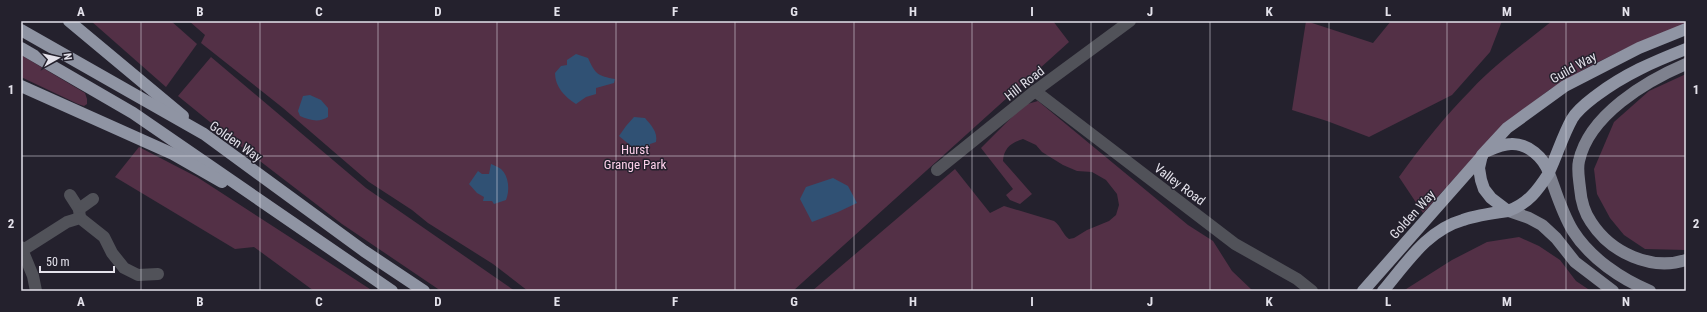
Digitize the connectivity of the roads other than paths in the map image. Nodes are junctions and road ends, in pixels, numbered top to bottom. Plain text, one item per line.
1 (69, 21) edge
2 (1130, 21) edge
3 (1686, 29) edge
4 (21, 30) edge
5 (21, 48) edge
6 (1686, 48) edge
7 (1686, 64) edge
8 (21, 86) edge
9 (1036, 91) junction
10 (204, 134) junction
11 (1484, 153) junction
12 (937, 170) dead end
13 (1549, 173) junction
14 (70, 195) dead end
15 (93, 199) dead end
16 (1509, 211) junction
17 (80, 213) junction
18 (295, 223) junction
19 (22, 248) edge
20 (1686, 260) edge
21 (158, 274) dead end
22 (36, 291) edge
23 (392, 291) edge
24 (424, 291) edge
25 (1312, 291) edge
26 (1363, 291) edge
27 (1383, 291) edge
28 (1613, 291) edge
29 (1650, 291) edge

1 - 10 highway
2 - 9 street, Hill Road
3 - 11 highway, Guild Way
4 - 10 highway, Golden Way
5 - 18 highway
6 - 13 highway
7 - 20 main road
8 - 18 highway
9 - 12 street, Hill Road
9 - 25 street, Valley Road
10 - 24 highway, Golden Way
11 - 13 highway
11 - 16 highway
11 - 26 highway, Golden Way
13 - 16 highway
13 - 29 main road
14 - 17 street
15 - 17 street
16 - 27 highway
16 - 28 main road
17 - 19 street
17 - 21 street
18 - 23 highway
19 - 22 street

